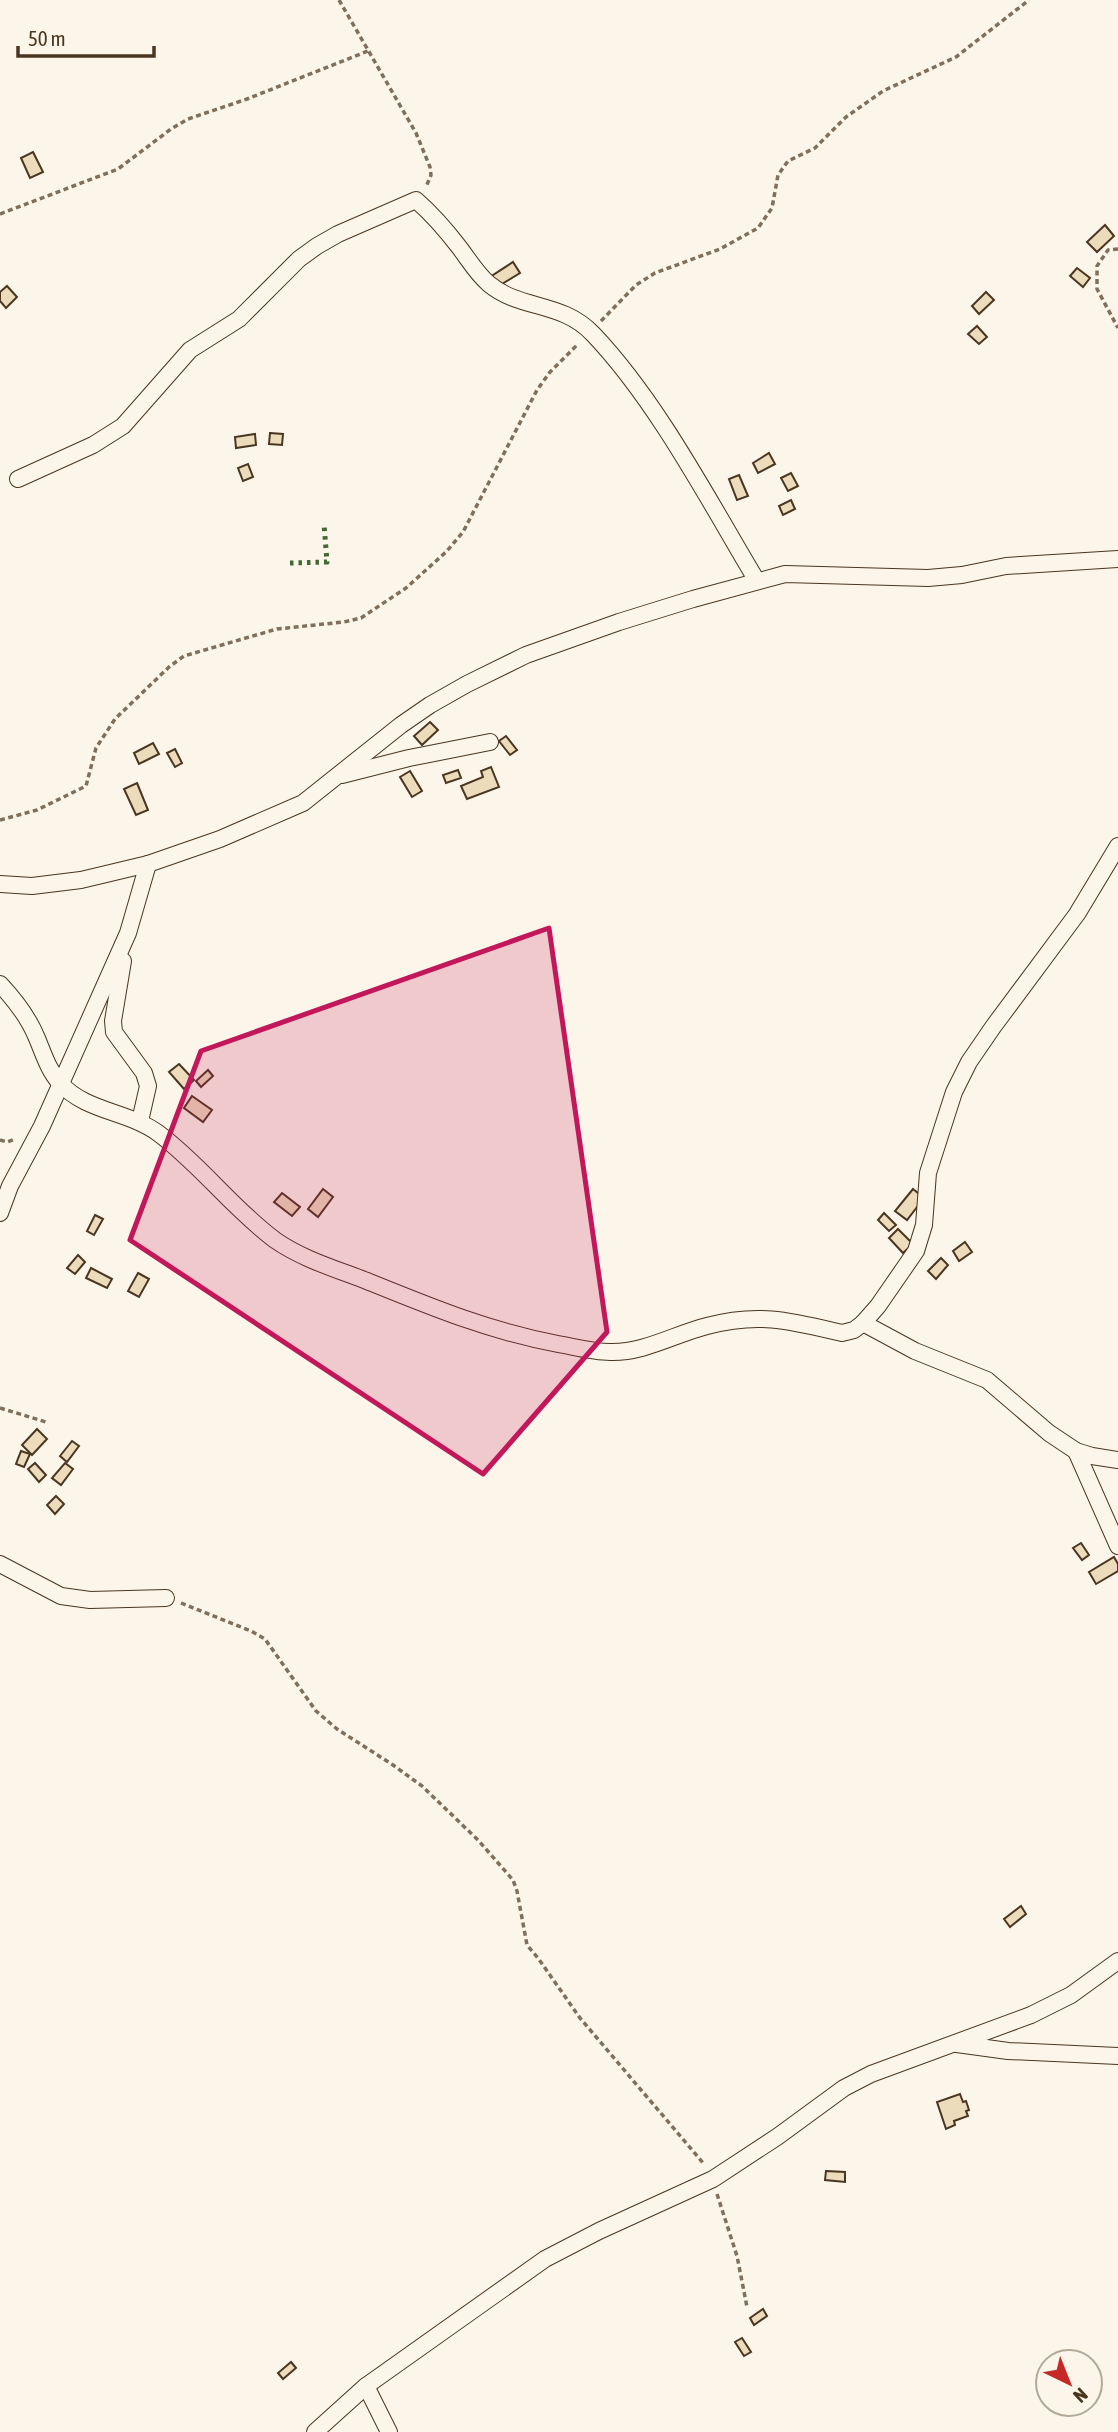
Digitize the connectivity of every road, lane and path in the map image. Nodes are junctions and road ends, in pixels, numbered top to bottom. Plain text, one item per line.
1 (339, 0) edge
2 (1029, 0) edge
3 (368, 51) junction
4 (416, 200) junction
5 (0, 214) edge
6 (1118, 249) edge
7 (1118, 328) edge
8 (591, 331) junction
9 (18, 479) dead end
10 (1118, 559) edge
11 (757, 582) junction
12 (490, 742) dead end
13 (336, 777) junction
14 (0, 820) edge
15 (1118, 846) edge
16 (148, 864) junction
17 (0, 884) edge
18 (128, 933) junction
19 (0, 984) edge
20 (61, 1084) junction
21 (139, 1121) junction
22 (0, 1213) edge
23 (863, 1323) junction
24 (0, 1408) edge
25 (46, 1422) dead end
26 (1076, 1451) junction
27 (1118, 1460) edge
28 (1118, 1546) edge
29 (0, 1564) edge
30 (166, 1598) joint
31 (1118, 1961) edge
32 (953, 2044) junction
33 (1118, 2056) edge
34 (713, 2179) junction
35 (747, 2307) dead end
36 (366, 2386) junction
37 (315, 2432) edge
38 (388, 2432) edge

1 - 3 path
2 - 8 path
3 - 4 path
3 - 5 path
4 - 8 street
4 - 9 street
6 - 7 path
8 - 11 street
8 - 14 path
10 - 11 street
11 - 13 street
12 - 13 street
13 - 16 street
15 - 23 street
16 - 17 street
16 - 18 street
18 - 20 street
18 - 21 street
19 - 20 street
20 - 21 street
20 - 22 street
21 - 23 street
23 - 26 street
24 - 25 path
26 - 27 street
26 - 28 street
29 - 30 street
30 - 34 path
31 - 32 street
32 - 33 street
32 - 34 street
34 - 35 path
34 - 36 street
36 - 37 street
36 - 38 street

